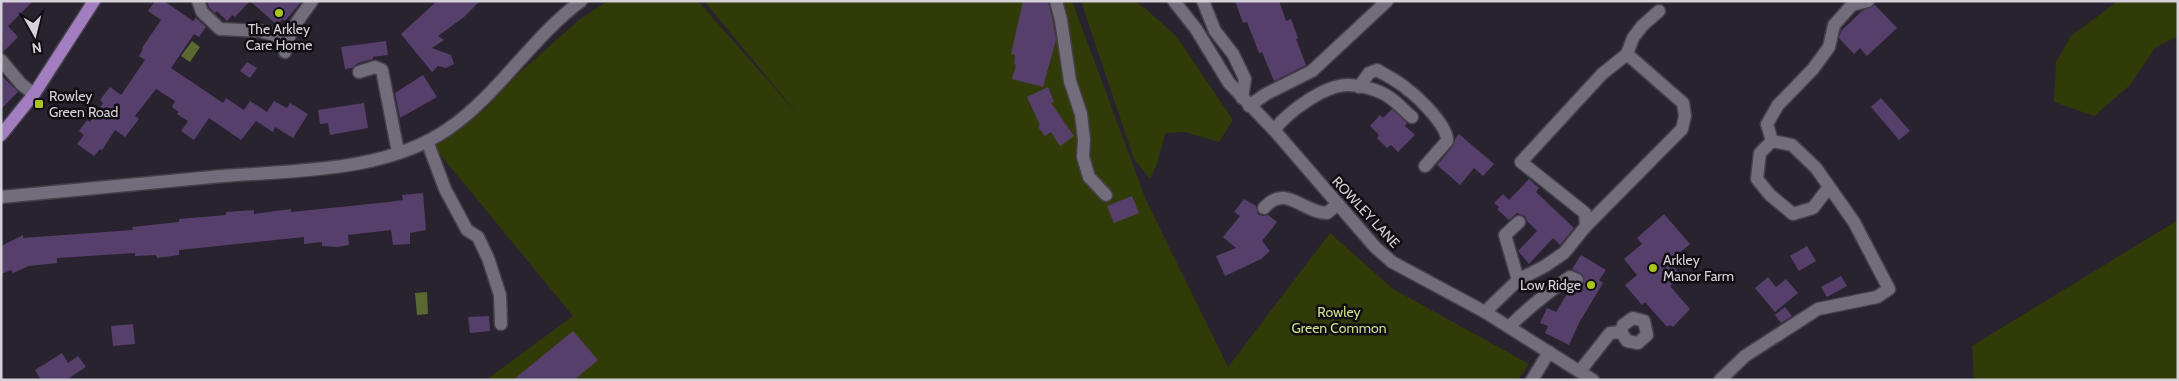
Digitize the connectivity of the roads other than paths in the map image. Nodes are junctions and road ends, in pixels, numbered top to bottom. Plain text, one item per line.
1 (94, 1) edge
2 (198, 1) edge
3 (312, 1) edge
4 (581, 1) edge
5 (1056, 1) edge
6 (1174, 1) edge
7 (1203, 1) edge
8 (1387, 1) edge
9 (1868, 1) edge
10 (1658, 11) dead end
11 (287, 38) junction
12 (285, 52) dead end
13 (1627, 54) junction
14 (1, 60) edge
15 (360, 72) dead end
16 (1359, 87) junction
17 (34, 94) junction
18 (1245, 102) junction
19 (1412, 117) dead end
20 (1274, 130) junction
21 (1, 135) edge
22 (427, 141) junction
23 (1772, 141) junction
24 (398, 152) junction
25 (1426, 166) dead end
26 (1829, 187) junction
27 (1106, 195) dead end
28 (1, 197) edge
29 (1338, 204) junction
30 (1264, 208) dead end
31 (1520, 222) dead end
32 (1586, 226) junction
33 (1518, 280) junction
34 (1577, 280) dead end
35 (1485, 312) junction
36 (501, 324) dead end
37 (1509, 327) junction
38 (1621, 332) dead end
39 (1549, 352) junction
40 (1580, 371) junction
41 (1532, 380) edge
42 (1593, 380) edge
43 (1720, 380) edge

1 - 17 main road
2 - 11 street
3 - 11 street
4 - 22 street
5 - 27 street
6 - 18 street, ROWLEY LANE
7 - 18 street
8 - 18 street
9 - 23 street
10 - 13 street
11 - 12 street
13 - 32 street
13 - 32 street
14 - 17 street
15 - 24 street
16 - 19 street
16 - 20 street
16 - 25 street
17 - 21 main road
18 - 20 street, ROWLEY LANE
20 - 29 street, ROWLEY LANE
22 - 24 street
22 - 36 street
23 - 26 street
23 - 26 street
24 - 28 street
26 - 43 street
29 - 30 street
29 - 35 street, ROWLEY LANE
31 - 33 street
32 - 33 street
33 - 35 street
34 - 37 street
35 - 37 street, ROWLEY LANE
37 - 39 street, ROWLEY LANE
38 - 40 street
39 - 40 street, ROWLEY LANE
39 - 41 street
40 - 42 street, ROWLEY LANE

